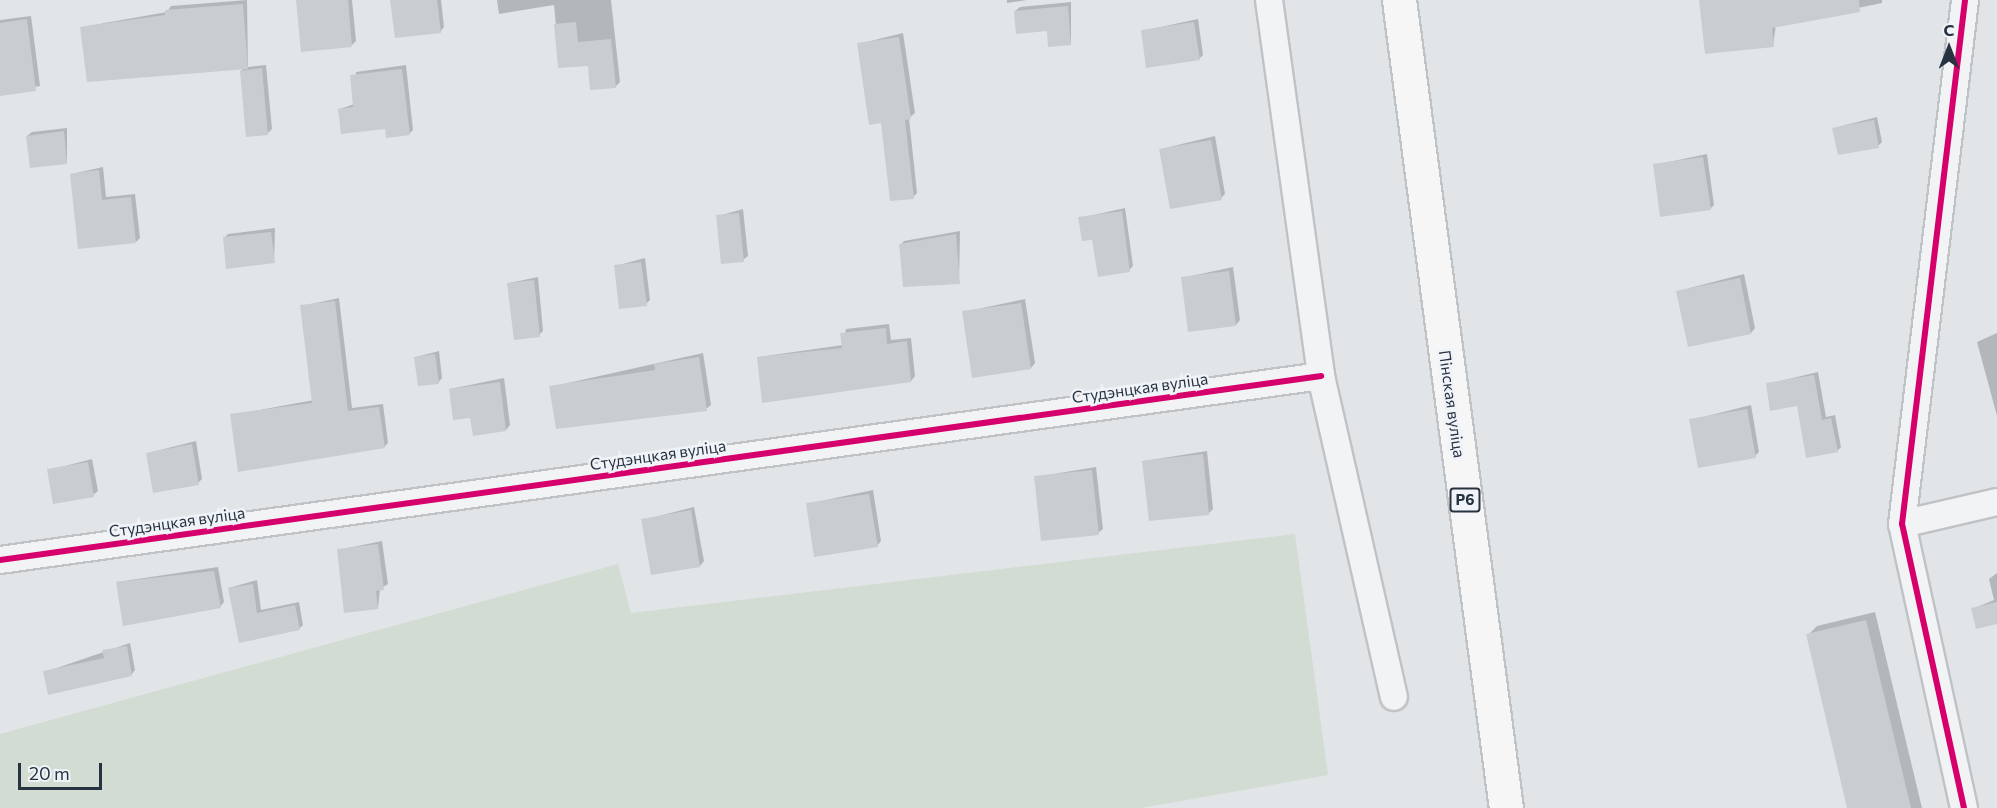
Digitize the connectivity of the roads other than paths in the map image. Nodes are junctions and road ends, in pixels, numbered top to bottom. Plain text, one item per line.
1 (1269, 0) edge
2 (1399, 0) edge
3 (1965, 0) edge
4 (1320, 376) junction
5 (1997, 502) edge
6 (1902, 524) junction
7 (0, 560) edge
8 (1394, 697) dead end
9 (1506, 808) edge
10 (1964, 808) edge

1 - 4 street
2 - 9 main road, Пінская вуліца / Р6
3 - 6 street
4 - 7 street, Студэнцкая вуліца
4 - 8 street
5 - 6 street
6 - 10 street

